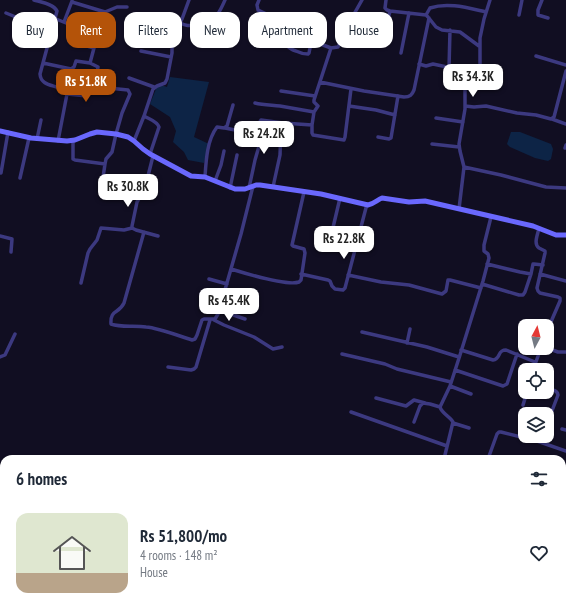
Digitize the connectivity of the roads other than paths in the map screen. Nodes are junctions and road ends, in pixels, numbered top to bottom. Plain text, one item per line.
1 (34, 0) edge
2 (189, 0) edge
3 (225, 0) edge
4 (259, 0) edge
5 (362, 0) edge
6 (386, 0) edge
7 (490, 0) edge
8 (522, 0) edge
9 (542, 0) edge
10 (72, 1) edge
11 (127, 7) dead end
12 (6, 12) dead end
13 (57, 12) edge
14 (390, 12) edge
15 (393, 12) edge
16 (486, 12) junction
17 (409, 13) junction
18 (12, 15) edge
19 (519, 15) dead end
20 (428, 17) junction
21 (182, 18) edge
22 (548, 18) dead end
23 (58, 20) edge
24 (64, 22) junction
25 (182, 24) edge
26 (450, 30) junction
27 (480, 46) junction
28 (48, 48) edge
29 (172, 48) edge
30 (331, 48) junction
31 (141, 51) dead end
32 (401, 52) dead end
33 (536, 56) dead end
34 (171, 57) junction
35 (44, 63) junction
36 (90, 63) junction
37 (419, 64) junction
38 (566, 65) edge
39 (449, 68) junction
40 (566, 71) edge
41 (469, 75) junction
42 (129, 78) dead end
43 (320, 82) junction
44 (97, 86) junction
45 (154, 87) junction
46 (351, 89) junction
47 (281, 91) dead end
48 (67, 94) junction
49 (315, 96) junction
50 (398, 96) junction
51 (255, 103) dead end
52 (233, 105) dead end
53 (349, 106) junction
54 (467, 106) junction
55 (314, 112) junction
56 (395, 115) junction
57 (144, 116) junction
58 (436, 118) dead end
59 (552, 119) junction
60 (41, 120) dead end
61 (463, 122) junction
62 (282, 123) junction
63 (566, 124) edge
64 (312, 125) junction
65 (224, 128) junction
66 (258, 129) junction
67 (0, 131) edge
68 (8, 132) junction
69 (116, 134) junction
70 (29, 138) junction
71 (378, 138) dead end
72 (37, 139) junction
73 (73, 140) junction
74 (58, 141) junction
75 (134, 141) junction
76 (432, 144) dead end
77 (459, 147) junction
78 (224, 150) dead end
79 (2, 154) edge
80 (151, 155) junction
81 (237, 155) dead end
82 (105, 164) junction
83 (464, 167) junction
84 (0, 173) edge
85 (204, 177) junction
86 (20, 178) dead end
87 (215, 181) junction
88 (251, 187) junction
89 (272, 187) junction
90 (230, 188) junction
91 (566, 188) edge
92 (101, 191) dead end
93 (304, 192) junction
94 (340, 198) junction
95 (367, 204) junction
96 (460, 205) junction
97 (494, 217) junction
98 (132, 228) junction
99 (539, 228) junction
100 (144, 232) junction
101 (566, 235) edge
102 (0, 236) edge
103 (158, 236) dead end
104 (331, 236) dead end
105 (11, 252) dead end
106 (489, 264) junction
107 (543, 265) junction
108 (231, 269) junction
109 (301, 274) junction
110 (530, 274) junction
111 (540, 274) junction
112 (348, 275) junction
113 (209, 278) dead end
114 (566, 281) edge
115 (81, 283) dead end
116 (227, 284) junction
117 (481, 286) junction
118 (225, 292) junction
119 (201, 294) dead end
120 (246, 300) dead end
121 (222, 301) junction
122 (219, 310) junction
123 (245, 319) dead end
124 (553, 319) edge
125 (212, 320) junction
126 (410, 329) dead end
127 (362, 332) dead end
128 (15, 334) dead end
129 (407, 343) junction
130 (282, 347) dead end
131 (463, 350) junction
132 (554, 351) edge
133 (566, 352) edge
134 (342, 354) dead end
135 (517, 354) junction
136 (538, 355) edge
137 (0, 357) edge
138 (459, 357) junction
139 (536, 362) joint
140 (168, 367) dead end
141 (455, 370) junction
142 (450, 384) junction
143 (554, 391) edge
144 (471, 394) dead end
145 (376, 398) dead end
146 (525, 399) edge
147 (425, 403) junction
148 (523, 405) dead end
149 (440, 407) junction
150 (553, 407) edge
151 (351, 412) dead end
152 (414, 422) dead end
153 (455, 424) junction
154 (469, 428) dead end
155 (447, 446) junction
156 (566, 451) edge
157 (445, 455) edge
158 (489, 455) edge

1 - 13 street
2 - 21 street
3 - 25 street
4 - 30 street
5 - 30 street
6 - 14 street
7 - 16 street
8 - 19 street
9 - 22 street
10 - 11 street
10 - 24 street
12 - 18 street
15 - 17 street
16 - 20 street
16 - 27 street
17 - 20 street
17 - 32 street
20 - 26 street
20 - 37 street
23 - 24 street
24 - 36 street
26 - 27 street
26 - 39 street
27 - 41 street
28 - 35 street
29 - 34 street
30 - 43 street
31 - 34 street
33 - 38 street
34 - 45 street
35 - 36 street
35 - 48 street
36 - 44 street
37 - 39 street
37 - 50 street
39 - 41 street
40 - 59 street
41 - 54 street
42 - 45 street
43 - 46 street
43 - 49 street
44 - 48 street
44 - 69 street
45 - 57 street
46 - 50 street
46 - 53 street
47 - 49 street
48 - 74 street
49 - 55 street
50 - 56 street
51 - 55 street
52 - 65 street
53 - 56 street
53 - 64 street
54 - 59 street
54 - 61 street
55 - 64 street
56 - 71 street
57 - 75 street
57 - 80 street
58 - 61 street
59 - 63 street
60 - 72 street
61 - 77 street
62 - 64 street
62 - 66 street
62 - 89 street
65 - 66 street
65 - 85 street
66 - 88 street
67 - 68 street
68 - 70 street
68 - 79 street
69 - 73 street
69 - 75 street
69 - 82 street
70 - 72 street
70 - 86 street
72 - 74 street
73 - 74 street
73 - 82 street
75 - 80 street
76 - 77 street
77 - 83 street
78 - 87 street
79 - 84 street
80 - 85 street
80 - 98 street
81 - 90 street
82 - 92 street
83 - 91 street
83 - 96 street
85 - 87 street
87 - 90 street
88 - 89 street
88 - 90 street
88 - 108 street
89 - 93 street
93 - 94 street
93 - 109 street
94 - 95 street
94 - 104 street
95 - 96 street
95 - 112 street
96 - 97 street
97 - 99 street
97 - 106 street
98 - 100 street
98 - 115 street
99 - 101 street
99 - 107 street
100 - 103 street
100 - 125 street
102 - 105 street
106 - 110 street
106 - 117 street
107 - 110 street
107 - 111 street
108 - 109 street
108 - 116 street
109 - 112 street
110 - 117 street
111 - 114 street
111 - 124 street
112 - 117 street
113 - 116 street
116 - 118 street
117 - 131 street
118 - 120 street
118 - 121 street
119 - 121 street
121 - 122 street
122 - 123 street
122 - 125 street
125 - 130 street
125 - 140 street
126 - 129 street
127 - 129 street
128 - 137 street
129 - 138 street
131 - 135 street
131 - 138 street
132 - 133 street
134 - 142 street
135 - 139 street
135 - 141 street
136 - 139 street
138 - 141 street
141 - 142 street
142 - 144 street
142 - 149 street
143 - 150 street
145 - 147 street
146 - 148 street
147 - 149 street
147 - 152 street
149 - 153 street
151 - 155 street
153 - 154 street
153 - 155 street
155 - 157 street
156 - 158 street

